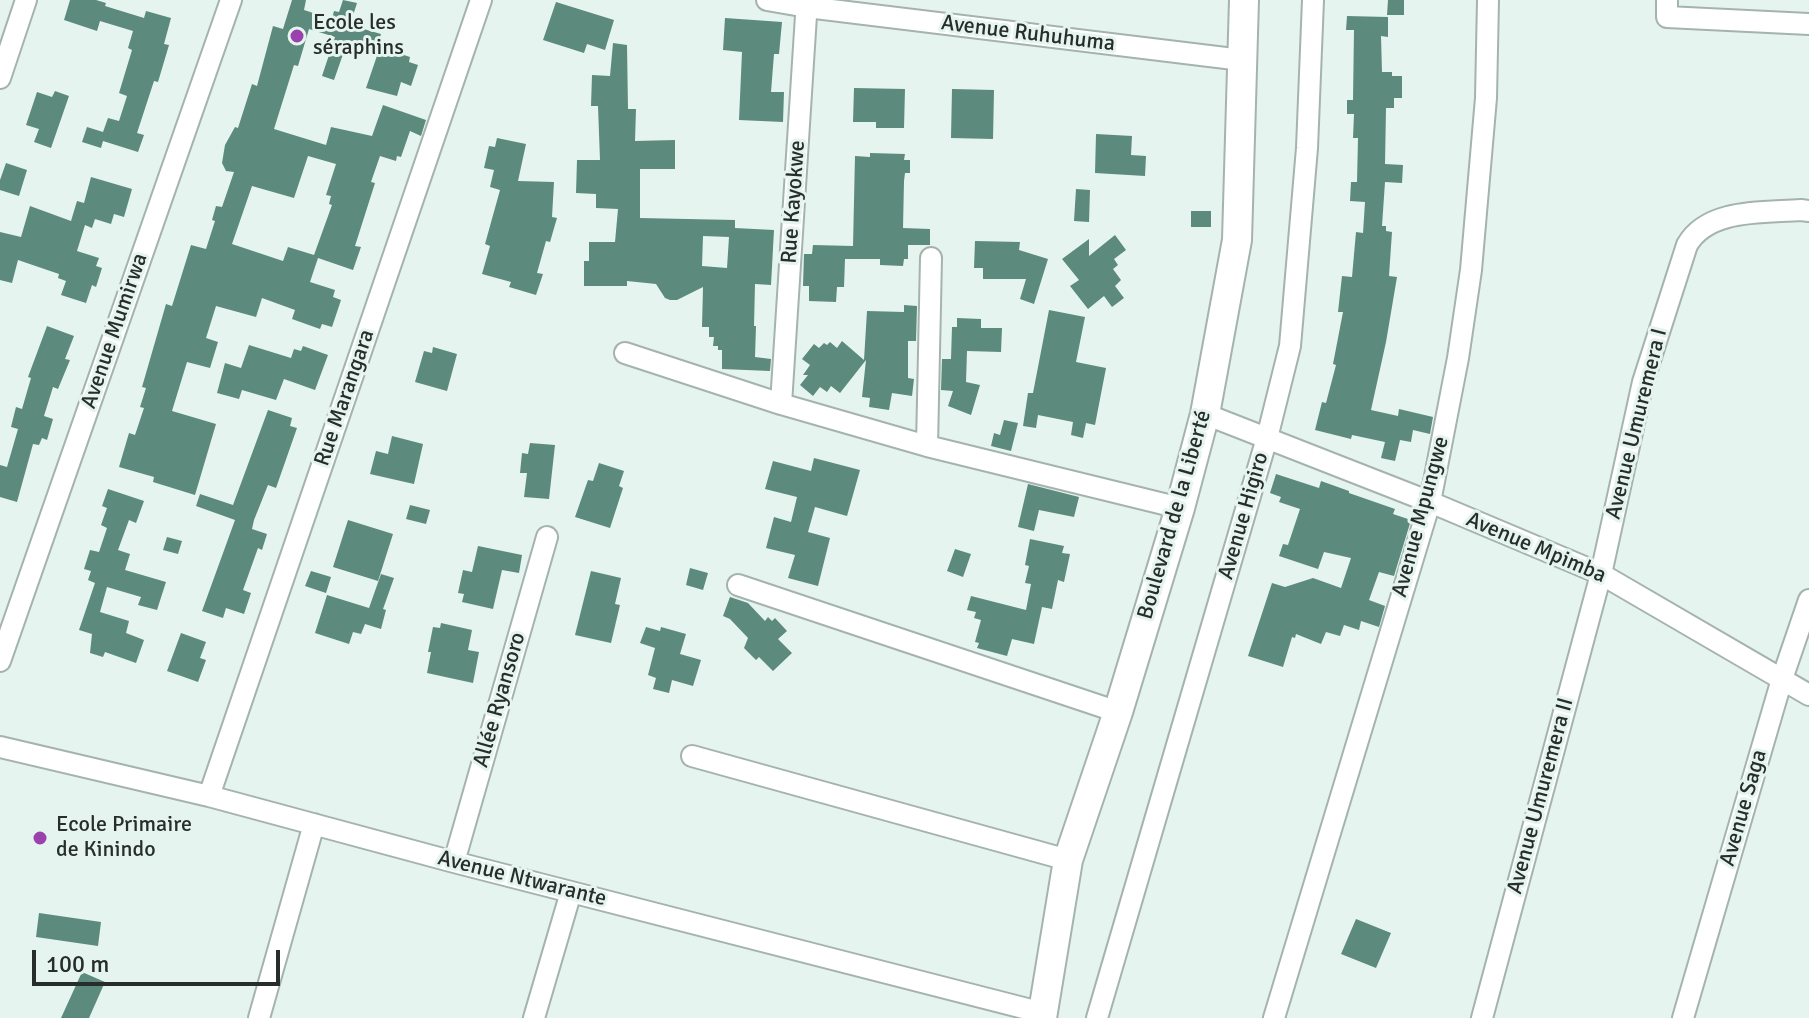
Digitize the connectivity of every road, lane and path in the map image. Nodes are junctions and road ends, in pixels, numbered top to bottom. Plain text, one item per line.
1 (26, 0) edge
2 (231, 0) edge
3 (481, 0) edge
4 (767, 0) edge
5 (1244, 0) edge
6 (1313, 0) edge
7 (1488, 0) edge
8 (807, 4) edge
9 (1667, 8) edge
10 (1809, 24) edge
11 (1242, 60) junction
12 (0, 78) edge
13 (1809, 211) edge
14 (931, 258) dead end
15 (625, 353) dead end
16 (781, 404) junction
17 (1205, 414) junction
18 (1267, 438) junction
19 (927, 446) junction
20 (1430, 502) junction
21 (1180, 508) junction
22 (547, 537) dead end
23 (1601, 574) junction
24 (738, 585) dead end
25 (1809, 600) edge
26 (0, 661) edge
27 (1782, 679) junction
28 (1809, 695) edge
29 (1118, 712) junction
30 (0, 747) edge
31 (692, 756) dead end
32 (209, 796) junction
33 (314, 824) junction
34 (1068, 860) junction
35 (454, 862) junction
36 (571, 892) junction
37 (1042, 1015) edge
38 (259, 1018) edge
39 (534, 1018) edge
40 (1097, 1018) edge
41 (1274, 1018) edge
42 (1482, 1018) edge
43 (1683, 1018) edge

1 - 12 street
2 - 26 street, Avenue Mumirwa
3 - 32 street, Rue Marangara
4 - 8 street, Avenue Ruhuhuma
5 - 11 highway, Boulevard de la Liberté
6 - 18 street, Avenue Higiro
7 - 20 street, Avenue Mpungwe
8 - 11 street, Avenue Ruhuhuma
8 - 16 street, Rue Kayokwe
9 - 10 street
11 - 17 highway, Boulevard de la Liberté
13 - 23 street, Avenue Umuremera I
14 - 19 street
15 - 16 street
16 - 19 street
17 - 18 street, Avenue Mpimba
17 - 21 highway, Boulevard de la Liberté
18 - 20 street, Avenue Mpimba
18 - 40 street, Avenue Higiro
19 - 21 street
20 - 23 street, Avenue Mpimba
20 - 41 street, Avenue Mpungwe
21 - 29 highway, Boulevard de la Liberté
22 - 35 street, Allée Ryansoro
23 - 27 street, Avenue Mpimba
23 - 42 street, Avenue Umuremera II
24 - 29 street
25 - 27 street, Avenue Saga
27 - 28 street, Avenue Mpimba
27 - 43 street, Avenue Saga
29 - 34 highway, Boulevard de la Liberté
30 - 32 street, Avenue Ntwarante
31 - 34 street
32 - 33 street, Avenue Ntwarante
33 - 35 street, Avenue Ntwarante
33 - 38 street
34 - 37 highway, Boulevard de la Liberté
35 - 36 street, Avenue Ntwarante
36 - 37 street, Avenue Ntwarante
36 - 39 street

